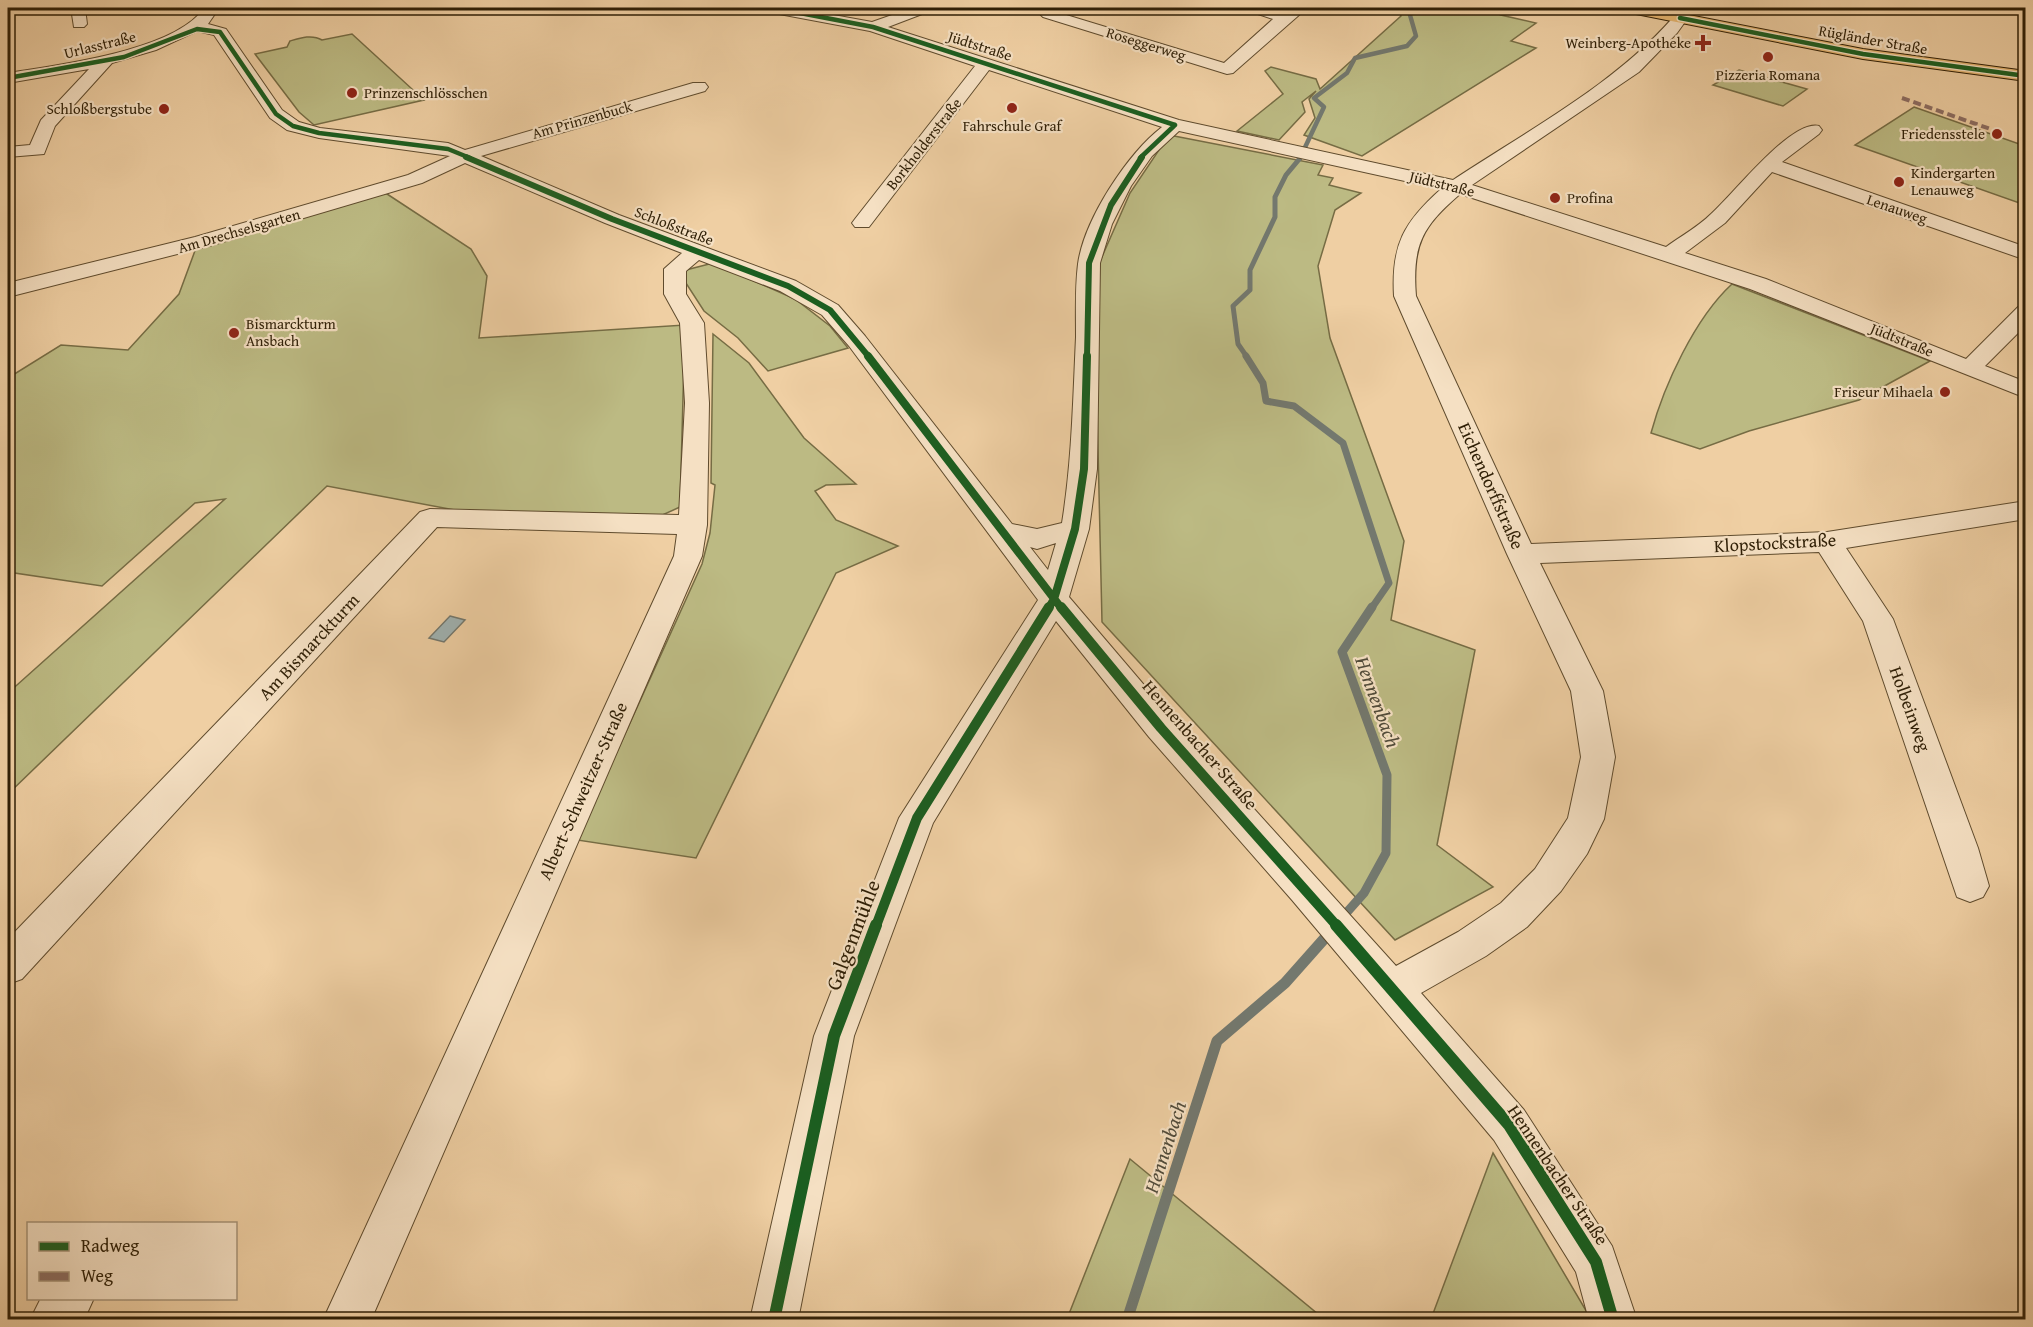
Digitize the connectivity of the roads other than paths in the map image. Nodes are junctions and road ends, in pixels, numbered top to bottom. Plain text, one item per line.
1 (78, 8) edge
2 (209, 8) edge
3 (774, 8) edge
4 (926, 8) edge
5 (1063, 8) edge
6 (1254, 8) edge
7 (1299, 8) edge
8 (1632, 8) edge
9 (1684, 13) edge
10 (1284, 17) junction
11 (79, 24) dead end
12 (195, 26) junction
13 (873, 27) junction
14 (105, 62) junction
15 (985, 64) junction
16 (2025, 76) edge
17 (8, 78) edge
18 (699, 87) dead end
19 (46, 124) junction
20 (1174, 125) junction
21 (1813, 130) dead end
22 (8, 140) edge
23 (8, 152) edge
24 (465, 156) junction
25 (1768, 164) junction
26 (1456, 187) junction
27 (862, 223) dead end
28 (697, 251) junction
29 (1671, 254) junction
30 (2025, 254) edge
31 (8, 290) edge
32 (2025, 312) edge
33 (1970, 368) junction
34 (2025, 391) edge
35 (2025, 510) edge
36 (693, 525) junction
37 (1076, 530) junction
38 (1004, 532) junction
39 (1827, 542) junction
40 (1521, 554) junction
41 (1054, 599) junction
42 (1970, 886) dead end
43 (8, 966) edge
44 (1392, 989) junction
45 (69, 1300) edge
46 (54, 1320) edge
47 (347, 1320) edge
48 (774, 1320) edge
49 (1613, 1320) edge

1 - 11 street
2 - 12 street
3 - 13 street, Jüdtstraße
4 - 13 street
5 - 10 street, Roseggerweg
6 - 10 street
7 - 10 street
8 - 9 main road, Rügländer Straße
9 - 16 main road, Rügländer Straße
9 - 26 street, Eichendorffstraße
12 - 14 street, Urlasstraße
12 - 24 street, Schloßstraße
13 - 15 street, Jüdtstraße
14 - 17 street, Urlasstraße
14 - 19 street
15 - 20 street, Jüdtstraße
15 - 27 street, Borkholderstraße
18 - 24 street, Am Prinzenbuck
19 - 22 street
19 - 23 street
20 - 26 street, Jüdtstraße
20 - 37 street
21 - 25 street
24 - 28 street, Schloßstraße
24 - 31 street, Am Drechselsgarten
25 - 29 street
25 - 30 street, Lenauweg
26 - 29 street, Jüdtstraße
26 - 40 street, Eichendorffstraße
28 - 36 street, Albert-Schweitzer-Straße
28 - 38 street, Schloßstraße
29 - 33 street, Jüdtstraße
32 - 33 street
33 - 34 street, Jüdtstraße
35 - 39 street, Klopstockstraße
36 - 43 street, Am Bismarckturm
36 - 47 street, Albert-Schweitzer-Straße
37 - 38 street
37 - 41 street
38 - 41 street, Schloßstraße
39 - 40 street, Klopstockstraße
39 - 42 street, Holbeinweg
40 - 44 street, Eichendorffstraße
41 - 44 street, Hennenbacher Straße
41 - 48 street, Galgenmühle
44 - 49 street, Hennenbacher Straße
45 - 46 street

